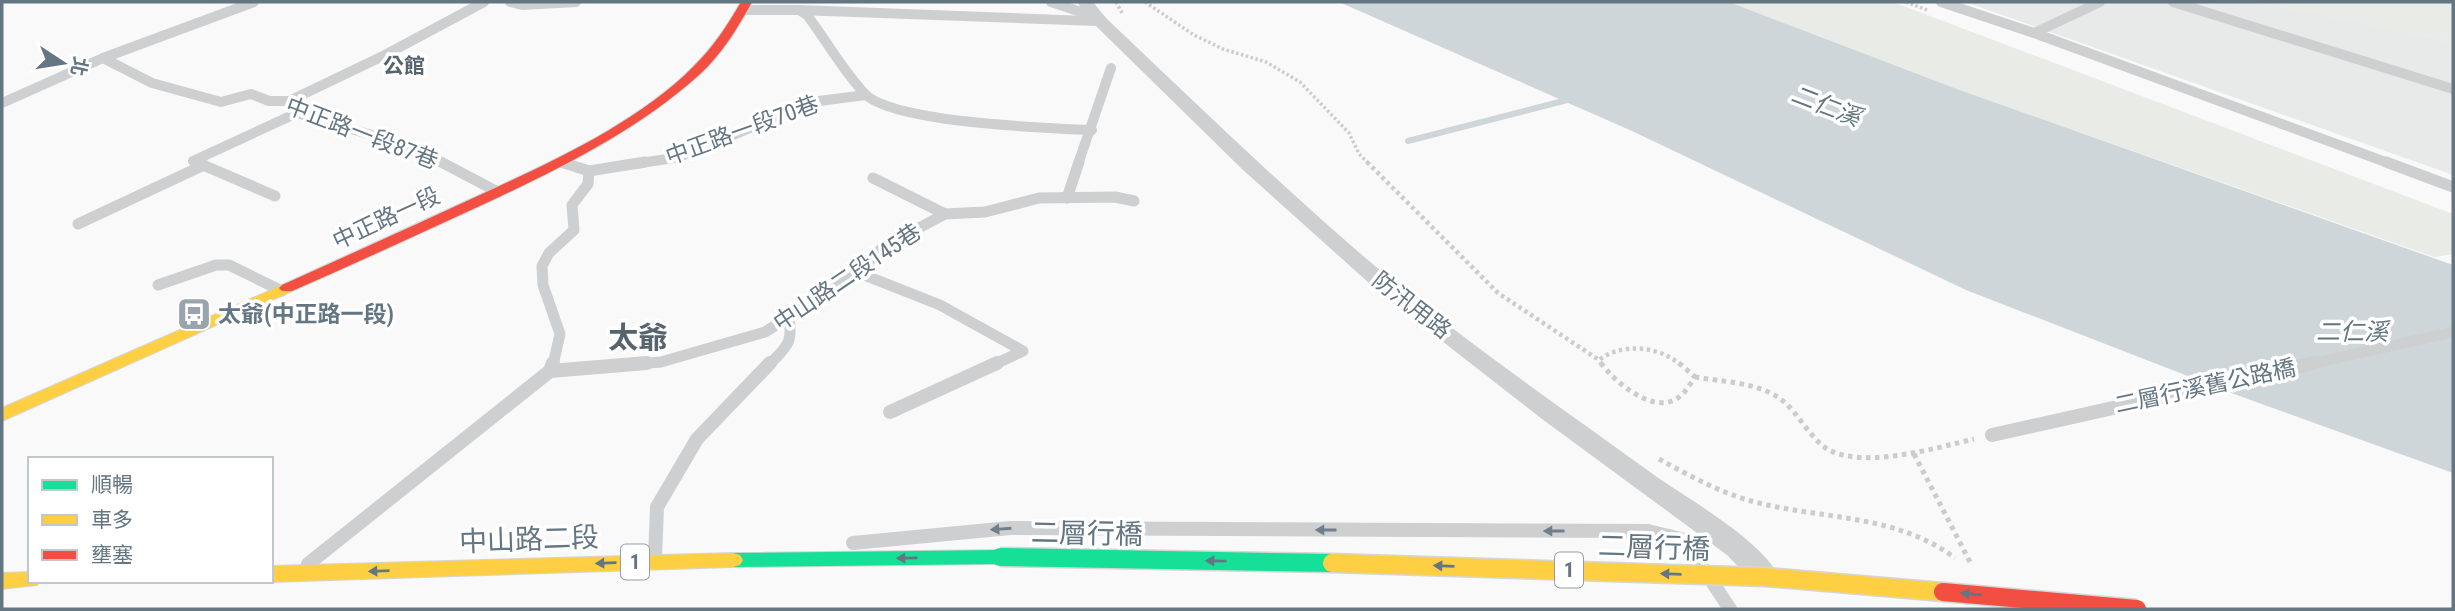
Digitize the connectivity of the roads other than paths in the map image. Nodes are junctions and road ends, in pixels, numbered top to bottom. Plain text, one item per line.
1 (254, 2) edge
2 (484, 2) edge
3 (510, 2) edge
4 (576, 2) edge
5 (1051, 2) edge
6 (1941, 2) edge
7 (2100, 2) edge
8 (2173, 2) edge
9 (745, 6) edge
10 (799, 10) junction
11 (1094, 13) edge
12 (2034, 33) junction
13 (103, 58) junction
14 (1111, 68) dead end
15 (2453, 89) edge
16 (866, 95) junction
17 (289, 101) junction
18 (2, 103) edge
19 (297, 113) junction
20 (1092, 130) junction
21 (560, 162) junction
22 (204, 165) junction
23 (589, 171) junction
24 (873, 178) dead end
25 (2453, 187) edge
26 (498, 192) junction
27 (275, 196) dead end
28 (1067, 198) junction
29 (1134, 201) dead end
30 (945, 214) junction
31 (78, 224) dead end
32 (859, 272) junction
33 (158, 285) dead end
34 (282, 291) junction
35 (789, 317) junction
36 (2453, 332) edge
37 (550, 371) junction
38 (890, 412) dead end
39 (2, 415) edge
40 (1992, 435) road end
41 (1000, 557) joint
42 (654, 561) junction
43 (697, 561) junction
44 (273, 574) edge
45 (296, 574) junction
46 (1766, 577) junction
47 (28, 580) edge
48 (2, 581) edge
49 (1730, 609) edge
50 (2137, 609) edge

1 - 13 lane
2 - 17 lane
3 - 4 lane
5 - 11 lane
6 - 12 lane
7 - 12 lane
8 - 15 lane
9 - 10 lane
9 - 21 main road, 中正路一段
10 - 11 street
10 - 16 lane
11 - 46 street, 防汛用路
12 - 25 lane
13 - 17 lane, 中正路一段87巷
13 - 18 lane
14 - 20 lane
16 - 20 lane
16 - 23 lane, 中正路一段70巷
17 - 19 lane, 中正路一段87巷
19 - 22 lane
19 - 26 lane, 中正路一段87巷
20 - 28 lane
21 - 23 lane
21 - 26 main road, 中正路一段
22 - 27 lane
22 - 31 lane
23 - 37 lane
24 - 30 lane
26 - 34 main road, 中正路一段
28 - 29 lane, 中山路二段145巷
28 - 30 lane, 中山路二段145巷
30 - 32 lane, 中山路二段145巷
32 - 35 lane, 中山路二段145巷
32 - 38 lane
33 - 34 lane
34 - 39 main road, 中正路一段
35 - 37 lane, 中山路二段145巷
35 - 42 lane
36 - 40 lane, 二層行溪舊公路橋
37 - 45 lane
41 -> 43 main road, 中山路二段 / 1
46 -> 41 main road, 二層行橋 / 1, bridge
42 - 43 main road, 中山路二段 / 1
42 -> 45 main road, 中山路二段 / 1
49 -> 43 lane
44 - 45 main road, 中山路二段 / 1
50 -> 46 main road, 二層行橋 / 1, bridge
47 - 48 main road

